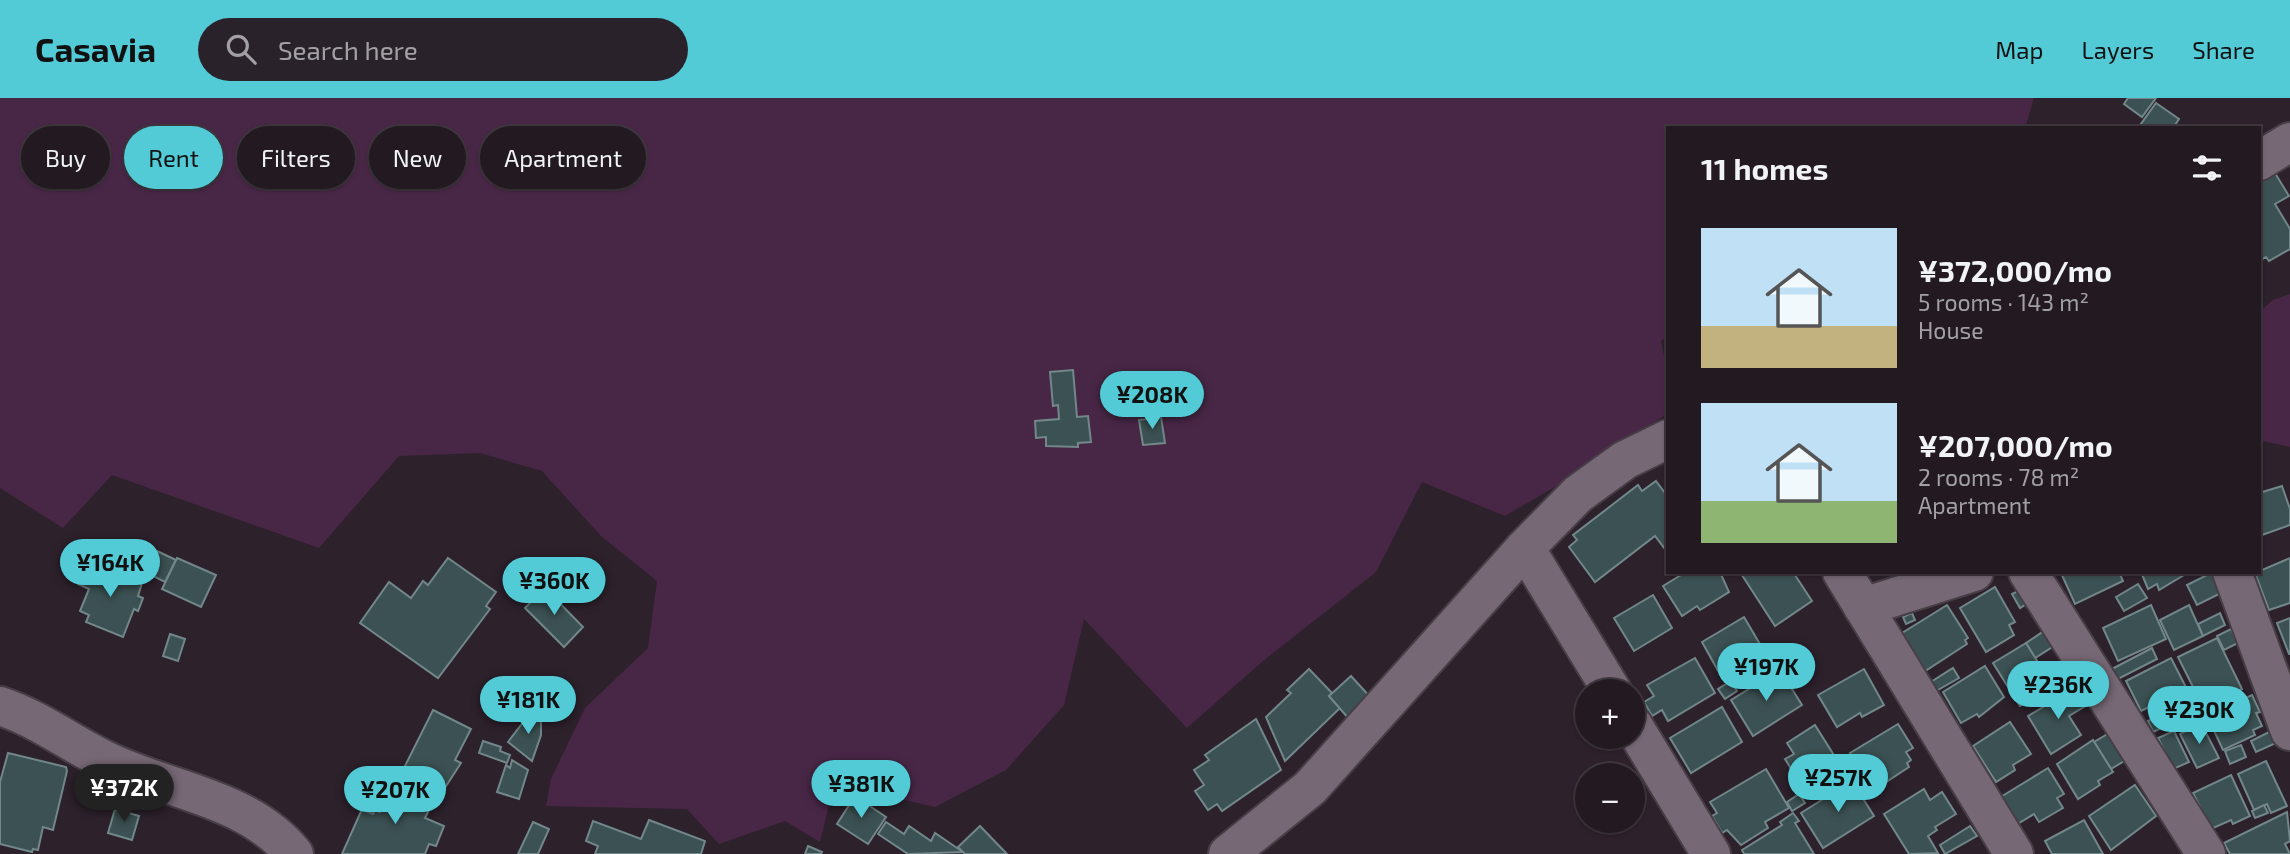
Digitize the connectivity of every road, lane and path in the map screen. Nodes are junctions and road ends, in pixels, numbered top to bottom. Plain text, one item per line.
1 (2290, 142) edge
2 (2261, 160) edge
3 (1666, 440) edge
4 (1525, 548) junction
5 (1843, 574) edge
6 (1968, 574) edge
7 (2029, 574) edge
8 (2233, 574) edge
9 (1863, 607) junction
10 (1605, 679) edge
11 (0, 706) edge
12 (2290, 731) edge
13 (1645, 745) edge
14 (294, 854) edge
15 (1228, 854) edge
16 (1711, 854) edge
17 (2014, 854) edge
18 (2206, 854) edge

1 - 2 street
3 - 4 street
4 - 10 street
4 - 15 street
5 - 9 street
6 - 9 street
7 - 18 street
8 - 12 street
9 - 17 street
11 - 14 street
13 - 16 street

